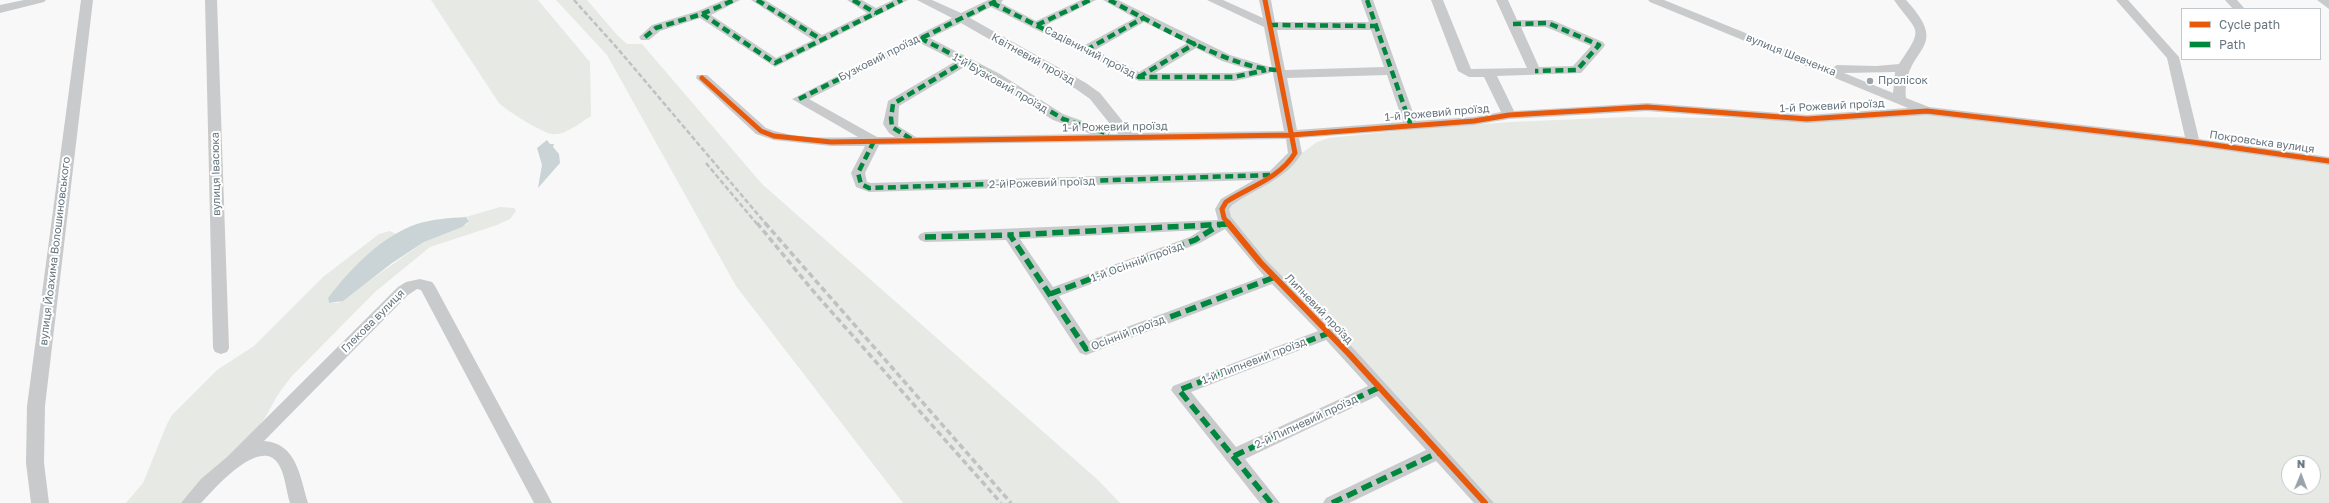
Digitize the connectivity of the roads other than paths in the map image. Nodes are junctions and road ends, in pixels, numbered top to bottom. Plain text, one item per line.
1 (40, 0) edge
2 (87, 0) edge
3 (211, 0) edge
4 (734, 0) edge
5 (757, 0) edge
6 (853, 0) edge
7 (902, 0) edge
8 (923, 0) edge
9 (1090, 0) edge
10 (1108, 0) edge
11 (1213, 0) edge
12 (1265, 0) edge
13 (1367, 0) edge
14 (1437, 0) edge
15 (1502, 0) edge
16 (1654, 0) edge
17 (1900, 0) edge
18 (2122, 0) edge
19 (2231, 0) edge
20 (2323, 0) edge
21 (995, 1) edge
22 (2329, 5) edge
23 (2238, 8) edge
24 (0, 9) edge
25 (876, 13) junction
26 (702, 14) junction
27 (1145, 17) junction
28 (959, 18) junction
29 (1037, 24) junction
30 (1513, 24) junction
31 (1270, 25) junction
32 (1377, 26) junction
33 (645, 37) dead end
34 (920, 38) junction
35 (822, 40) junction
36 (1196, 43) junction
37 (1086, 50) junction
38 (964, 61) junction
39 (1904, 67) junction
40 (1828, 69) junction
41 (1266, 70) junction
42 (1876, 70) junction
43 (1391, 71) junction
44 (1535, 71) junction
45 (1279, 72) junction
46 (1489, 73) junction
47 (1139, 77) junction
48 (702, 78) dead end
49 (1899, 80) junction
50 (1900, 99) junction
51 (1927, 111) junction
52 (1509, 115) junction
53 (1411, 126) junction
54 (1291, 135) junction
55 (1128, 137) junction
56 (874, 141) junction
57 (915, 141) junction
58 (2193, 142) junction
59 (2329, 161) edge
60 (1272, 175) junction
61 (1225, 224) junction
62 (1010, 235) junction
63 (925, 238) dead end
64 (1275, 277) junction
65 (1050, 294) junction
66 (1329, 333) junction
67 (221, 348) dead end
68 (1378, 388) junction
69 (1437, 453) junction
70 (1234, 456) junction
71 (234, 460) junction
72 (40, 503) edge
73 (190, 503) edge
74 (299, 503) edge
75 (543, 503) edge
76 (1271, 503) edge
77 (1332, 503) edge
78 (1485, 503) edge

1 - 24 street
2 - 72 street, вулиця Йоахима Волошиновського
3 - 67 street, вулиця Івасюка
4 - 26 street
5 - 35 street
6 - 25 street
7 - 25 street
8 - 28 street, Квітневий проїзд
9 - 29 street
10 - 27 street
11 - 31 street
12 - 31 street
13 - 32 street
14 - 46 street
15 - 30 street
16 - 40 street, вулиця Шевченка
17 - 39 street
18 - 58 street
19 - 23 street
20 - 22 street
21 - 28 street, Бузковий проїзд
21 - 29 street, Садівничий проїзд
25 - 35 street
26 - 33 street
26 - 35 street
27 - 36 street
27 - 37 street
28 - 34 street, Бузковий проїзд
28 - 55 street, Квітневий проїзд
29 - 37 street, Садівничий проїзд
30 - 44 street
30 - 44 street
31 - 32 street
31 - 45 street
32 - 43 street
34 - 38 street, 1-й Бузковий проїзд
34 - 56 street, Бузковий проїзд
36 - 41 street
36 - 47 street
37 - 47 street, Садівничий проїзд
38 - 55 street, 1-й Бузковий проїзд
38 - 57 street
39 - 42 street
39 - 49 street
40 - 42 street
40 - 50 street, вулиця Шевченка
41 - 45 street
41 - 47 street, Садівничий проїзд
42 - 49 street
43 - 45 street
43 - 53 street
44 - 46 street
45 - 54 street
46 - 52 street
48 - 56 street, 1-й Рожевий проїзд
49 - 50 street
50 - 51 street, вулиця Шевченка
51 - 52 street, 1-й Рожевий проїзд
51 - 58 street, 1-й Рожевий проїзд
52 - 53 street, 1-й Рожевий проїзд
53 - 54 street, 1-й Рожевий проїзд
54 - 55 street, 1-й Рожевий проїзд
54 - 60 street, Липневий проїзд
55 - 57 street, 1-й Рожевий проїзд
56 - 57 street, 1-й Рожевий проїзд
56 - 60 street, 2-й Рожевий проїзд
58 - 59 street, Покровська вулиця
60 - 61 street, Липневий проїзд
61 - 62 street
61 - 64 street, Липневий проїзд
61 - 65 street, 1-й Осінній проїзд
62 - 63 street
62 - 65 street, Осінній проїзд
64 - 65 street, Осінній проїзд
64 - 66 street, Липневий проїзд
66 - 68 street, Липневий проїзд
66 - 70 street, 1-й Липневий проїзд
68 - 69 street, Липневий проїзд
68 - 70 street, 2-й Липневий проїзд
69 - 77 street
69 - 78 street, Липневий проїзд
70 - 76 street
71 - 73 street
71 - 74 street
71 - 75 street, Глекова вулиця

